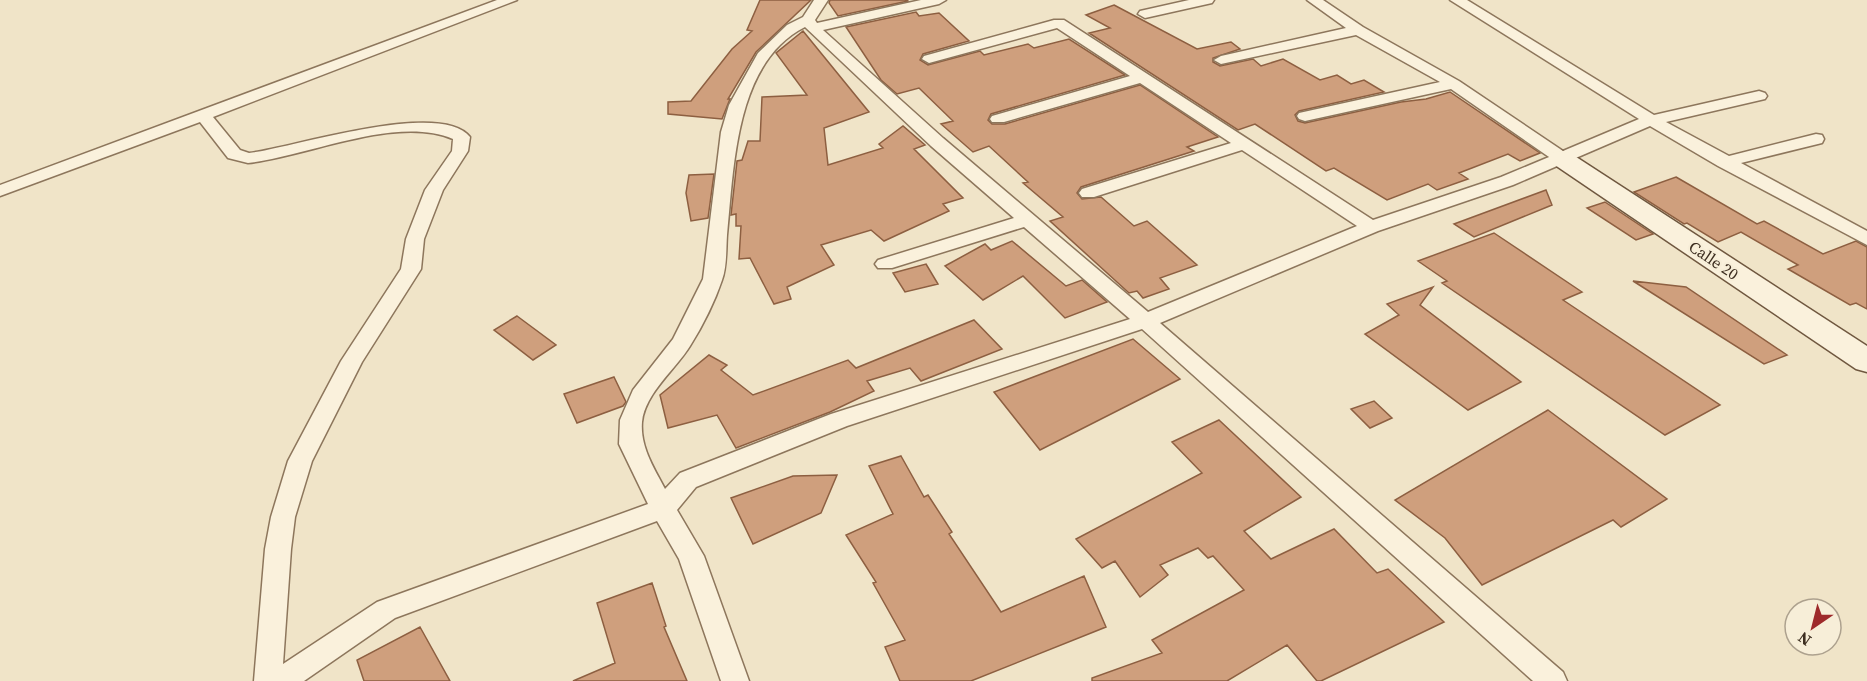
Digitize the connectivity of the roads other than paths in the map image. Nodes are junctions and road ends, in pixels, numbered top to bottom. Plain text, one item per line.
1 (510, 0) edge
2 (821, 0) edge
3 (939, 0) edge
4 (1208, 0) edge
5 (1314, 0) edge
6 (1457, 0) edge
7 (1145, 14) dead end
8 (810, 24) junction
9 (1358, 30) junction
10 (929, 59) dead end
11 (1221, 60) dead end
12 (1143, 77) junction
13 (1454, 84) junction
14 (1759, 96) dead end
15 (203, 115) junction
16 (1305, 116) dead end
17 (998, 119) dead end
18 (1651, 120) junction
19 (1816, 139) dead end
20 (1245, 144) junction
21 (1561, 158) junction
22 (1724, 162) junction
23 (0, 191) edge
24 (1088, 193) dead end
25 (1026, 220) junction
26 (1371, 227) junction
27 (1867, 239) edge
28 (885, 264) dead end
29 (1145, 321) junction
30 (1867, 362) edge
31 (663, 509) junction
32 (268, 681) edge
33 (281, 681) edge
34 (735, 681) edge
35 (1553, 681) edge

1 - 15 street
2 - 8 street
3 - 8 street
4 - 7 street
5 - 9 street
6 - 18 street
8 - 25 street
8 - 31 street
9 - 11 street
9 - 13 street
10 - 12 street
12 - 17 street
12 - 20 street
13 - 16 street
13 - 21 street
14 - 18 street
15 - 23 street
15 - 32 street
18 - 21 street
18 - 22 street
19 - 22 street
20 - 24 street
20 - 26 street
21 - 26 street
21 - 30 main road, Calle 20
22 - 27 street
25 - 28 street
25 - 29 street
26 - 29 street
29 - 31 street
29 - 35 street
31 - 33 street
31 - 34 street

